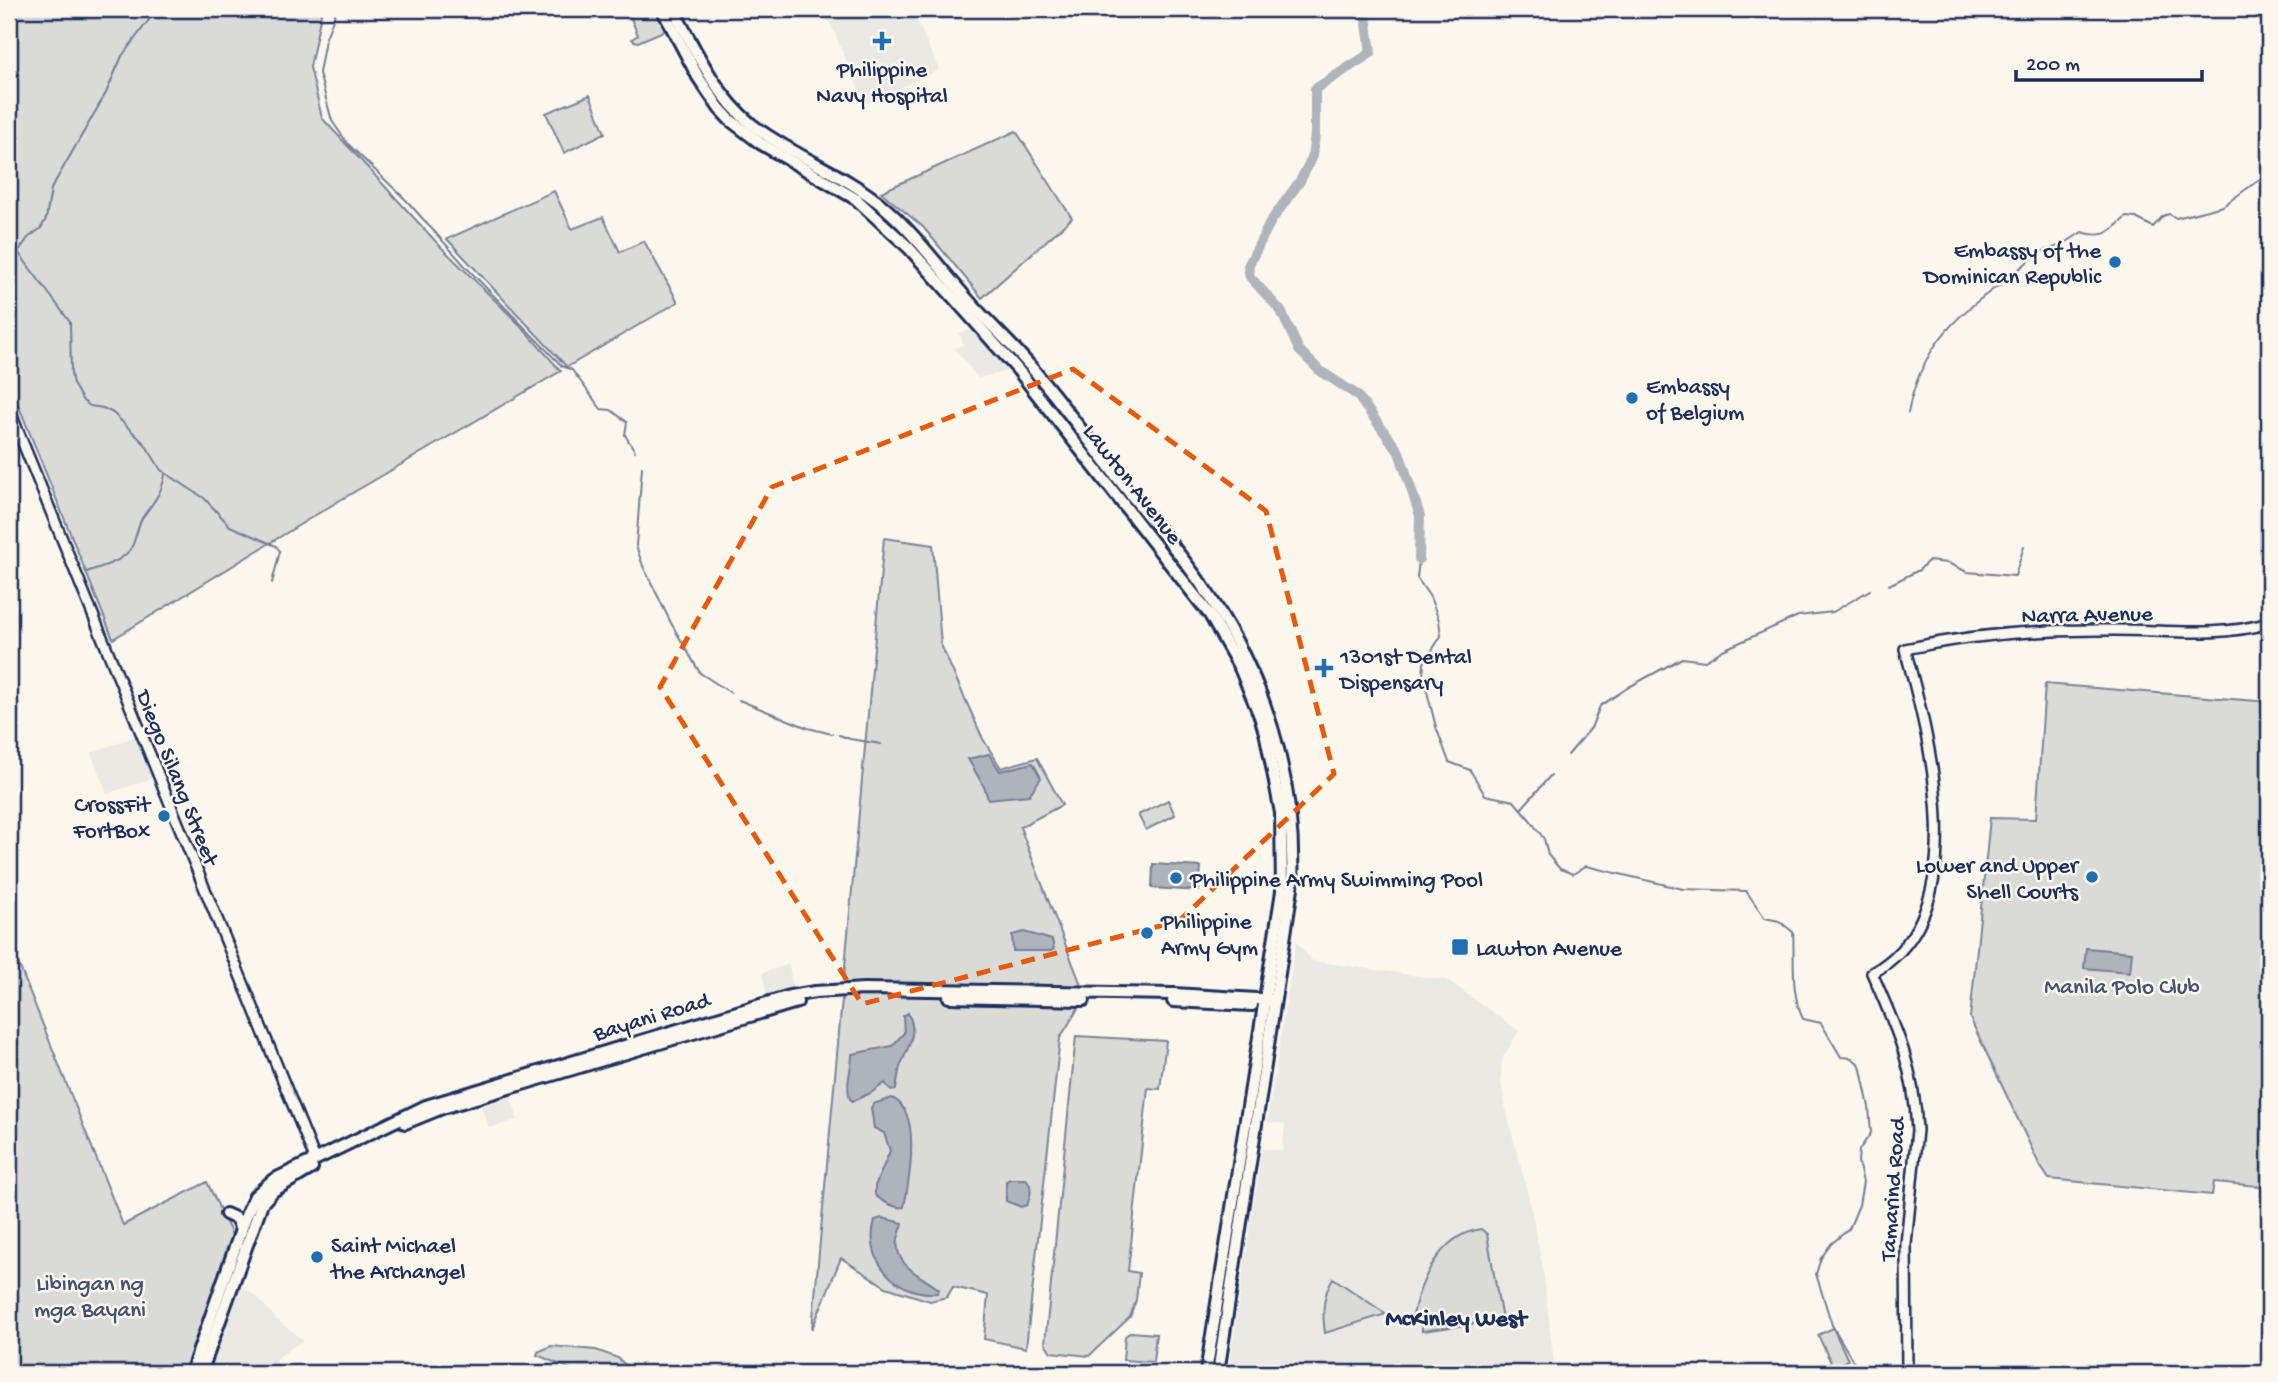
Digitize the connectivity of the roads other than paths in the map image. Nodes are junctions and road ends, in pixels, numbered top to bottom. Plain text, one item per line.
1 (662, 9) edge
2 (673, 9) edge
3 (9, 409) edge
4 (2269, 623) edge
5 (1872, 973) joint
6 (1268, 982) junction
7 (1174, 998) junction
8 (1242, 1000) junction
9 (1270, 1003) junction
10 (1261, 1026) junction
11 (315, 1159) junction
12 (226, 1214) dead end
13 (241, 1232) junction
14 (191, 1373) edge
15 (201, 1373) edge
16 (1206, 1373) edge
17 (1218, 1373) edge
18 (1907, 1373) edge

1 - 6 main road, Lawton Avenue
2 - 9 main road, Lawton Avenue
3 - 11 street, Diego Silang Street
4 - 5 street, Narra Avenue
5 - 18 street, Tamarind Road
6 - 8 main road
6 - 9 main road, Lawton Avenue
7 - 8 main road, Bayani Road
7 - 11 main road, Bayani Road
7 - 15 main road, Bayani Road
8 - 9 main road, Bayani Road
8 - 10 main road
9 - 10 main road, Lawton Avenue
9 - 17 main road, Lawton Avenue
10 - 16 main road, Lawton Avenue
11 - 13 main road, Bayani Road
12 - 13 main road
13 - 14 main road, Bayani Road

